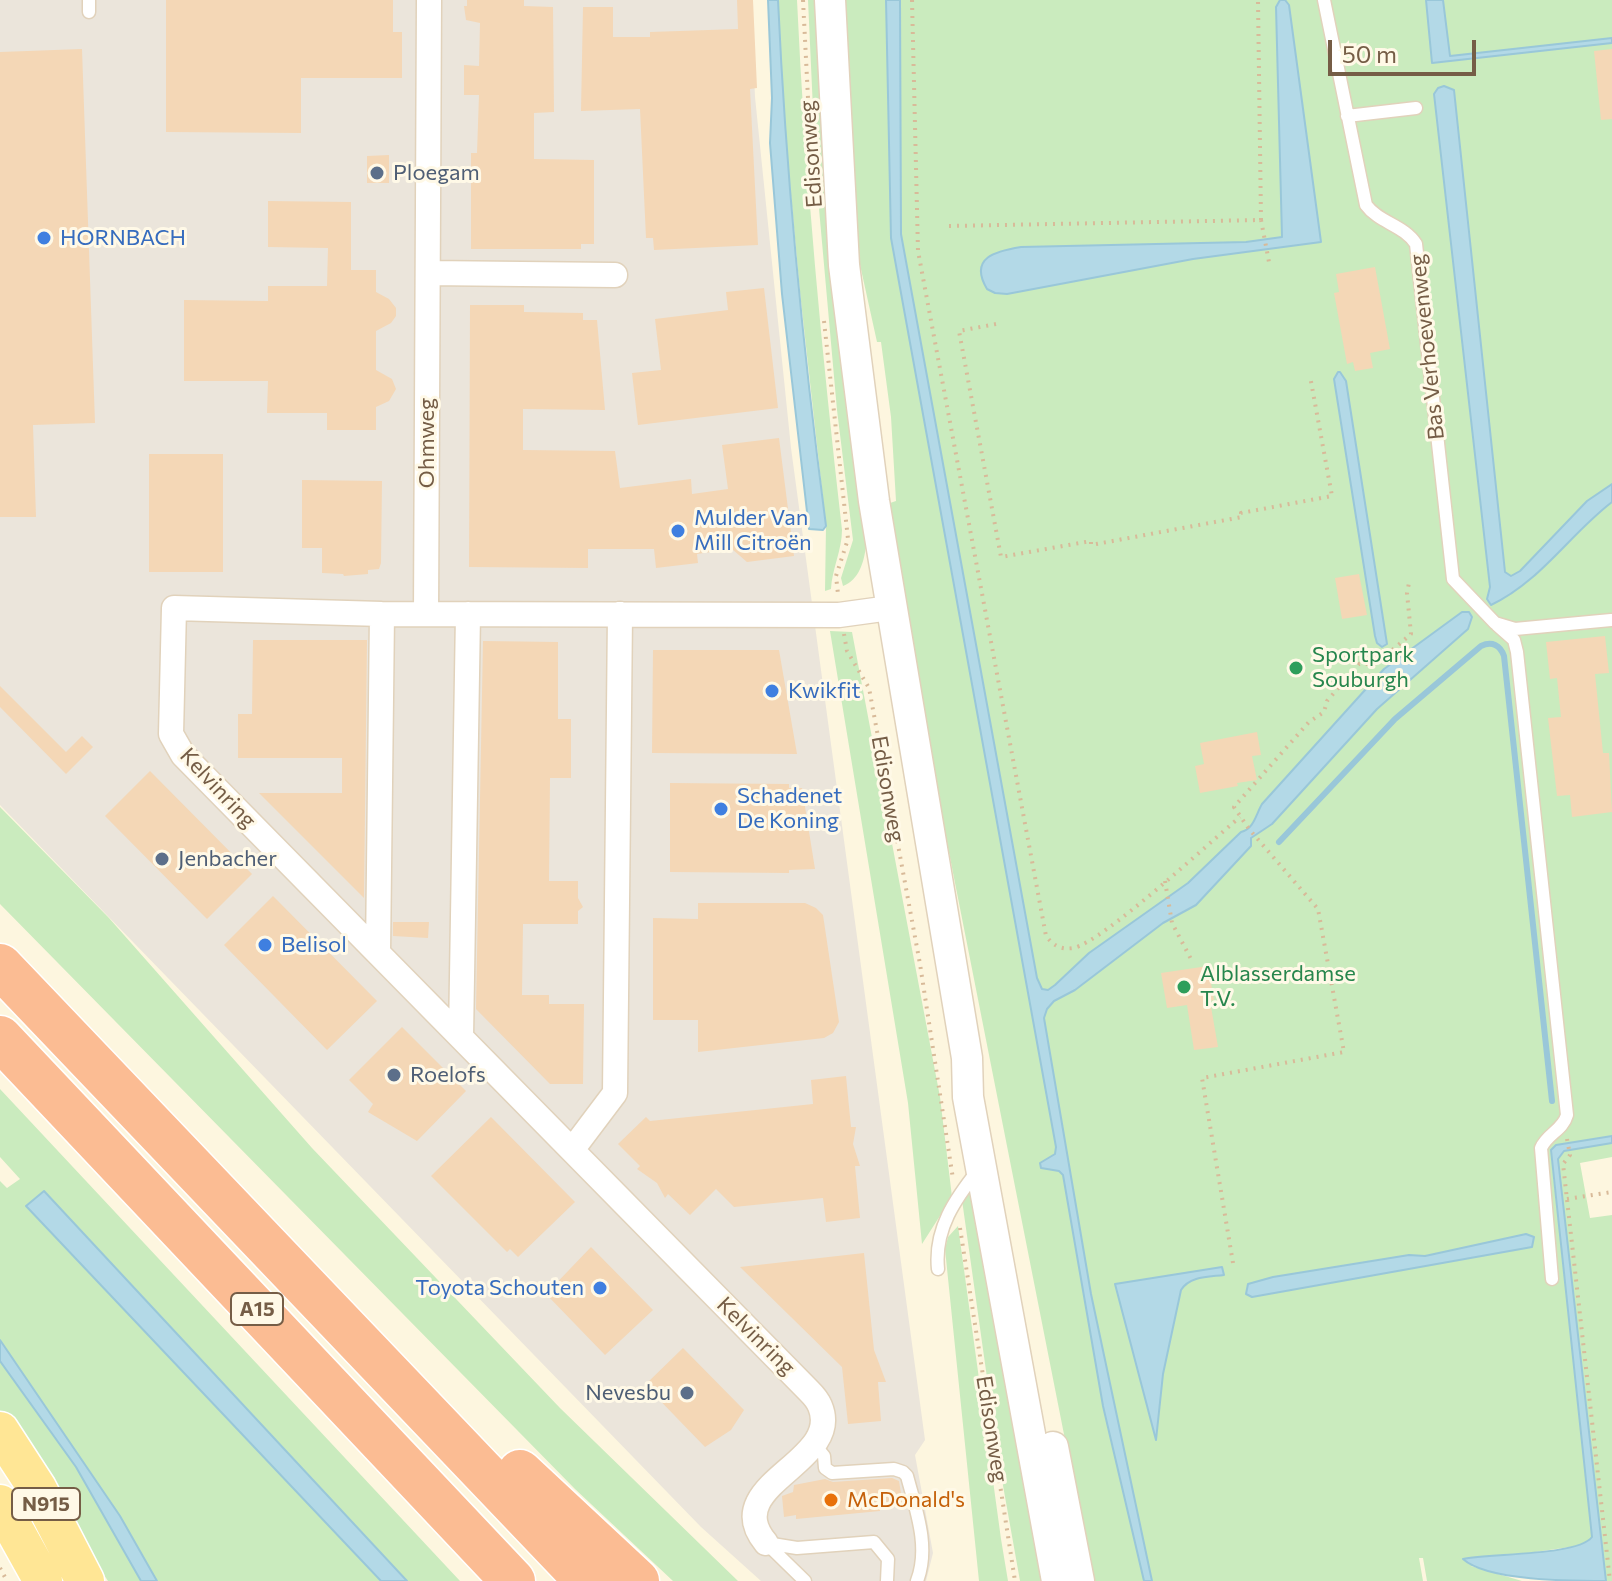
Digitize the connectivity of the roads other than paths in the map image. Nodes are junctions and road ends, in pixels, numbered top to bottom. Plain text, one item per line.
1 (429, 0) edge
2 (830, 0) edge
3 (1324, 0) edge
4 (1416, 108) dead end
5 (1347, 116) junction
6 (428, 273) junction
7 (615, 275) dead end
8 (890, 608) junction
9 (382, 614) junction
10 (426, 614) junction
11 (468, 614) junction
12 (620, 614) junction
13 (1611, 620) edge
14 (1495, 623) junction
15 (378, 953) junction
16 (0, 966) edge
17 (461, 1037) junction
18 (0, 1038) edge
19 (967, 1058) junction
20 (572, 1150) junction
21 (981, 1167) junction
22 (938, 1269) dead end
23 (1552, 1279) dead end
24 (416, 1402) junction
25 (0, 1431) edge
26 (814, 1444) junction
27 (0, 1504) edge
28 (766, 1543) junction
29 (43, 1581) edge
30 (85, 1581) edge
31 (513, 1581) edge
32 (587, 1581) edge
33 (637, 1581) edge
34 (805, 1581) edge
35 (887, 1581) edge
36 (917, 1581) edge
37 (1057, 1581) edge
38 (1079, 1581) edge

1 - 6 street, Ohmweg
2 - 8 street, Edisonweg
3 - 5 lane, Bas Verhoevenweg
4 - 5 lane
5 - 14 lane, Bas Verhoevenweg
6 - 7 street
6 - 10 street, Ohmweg
8 - 12 street, Kelvinring
8 - 19 street, Edisonweg
9 - 10 street, Kelvinring
9 - 15 street
9 - 15 street, Kelvinring
10 - 11 street, Kelvinring
11 - 12 street, Kelvinring
11 - 17 street
12 - 20 street
13 - 14 lane
14 - 23 lane
15 - 17 street, Kelvinring
16 - 24 highway, A15
17 - 20 street, Kelvinring
18 - 31 highway, A15
19 - 21 street, Edisonweg
19 - 38 street, Edisonweg
20 - 26 street, Kelvinring
21 - 22 lane
21 - 37 street, Edisonweg
24 - 32 highway, A15
24 - 33 highway, A15
25 - 30 main road, N915
26 - 28 street
26 - 36 lane
27 - 29 main road, N915
28 - 34 lane
28 - 35 lane

